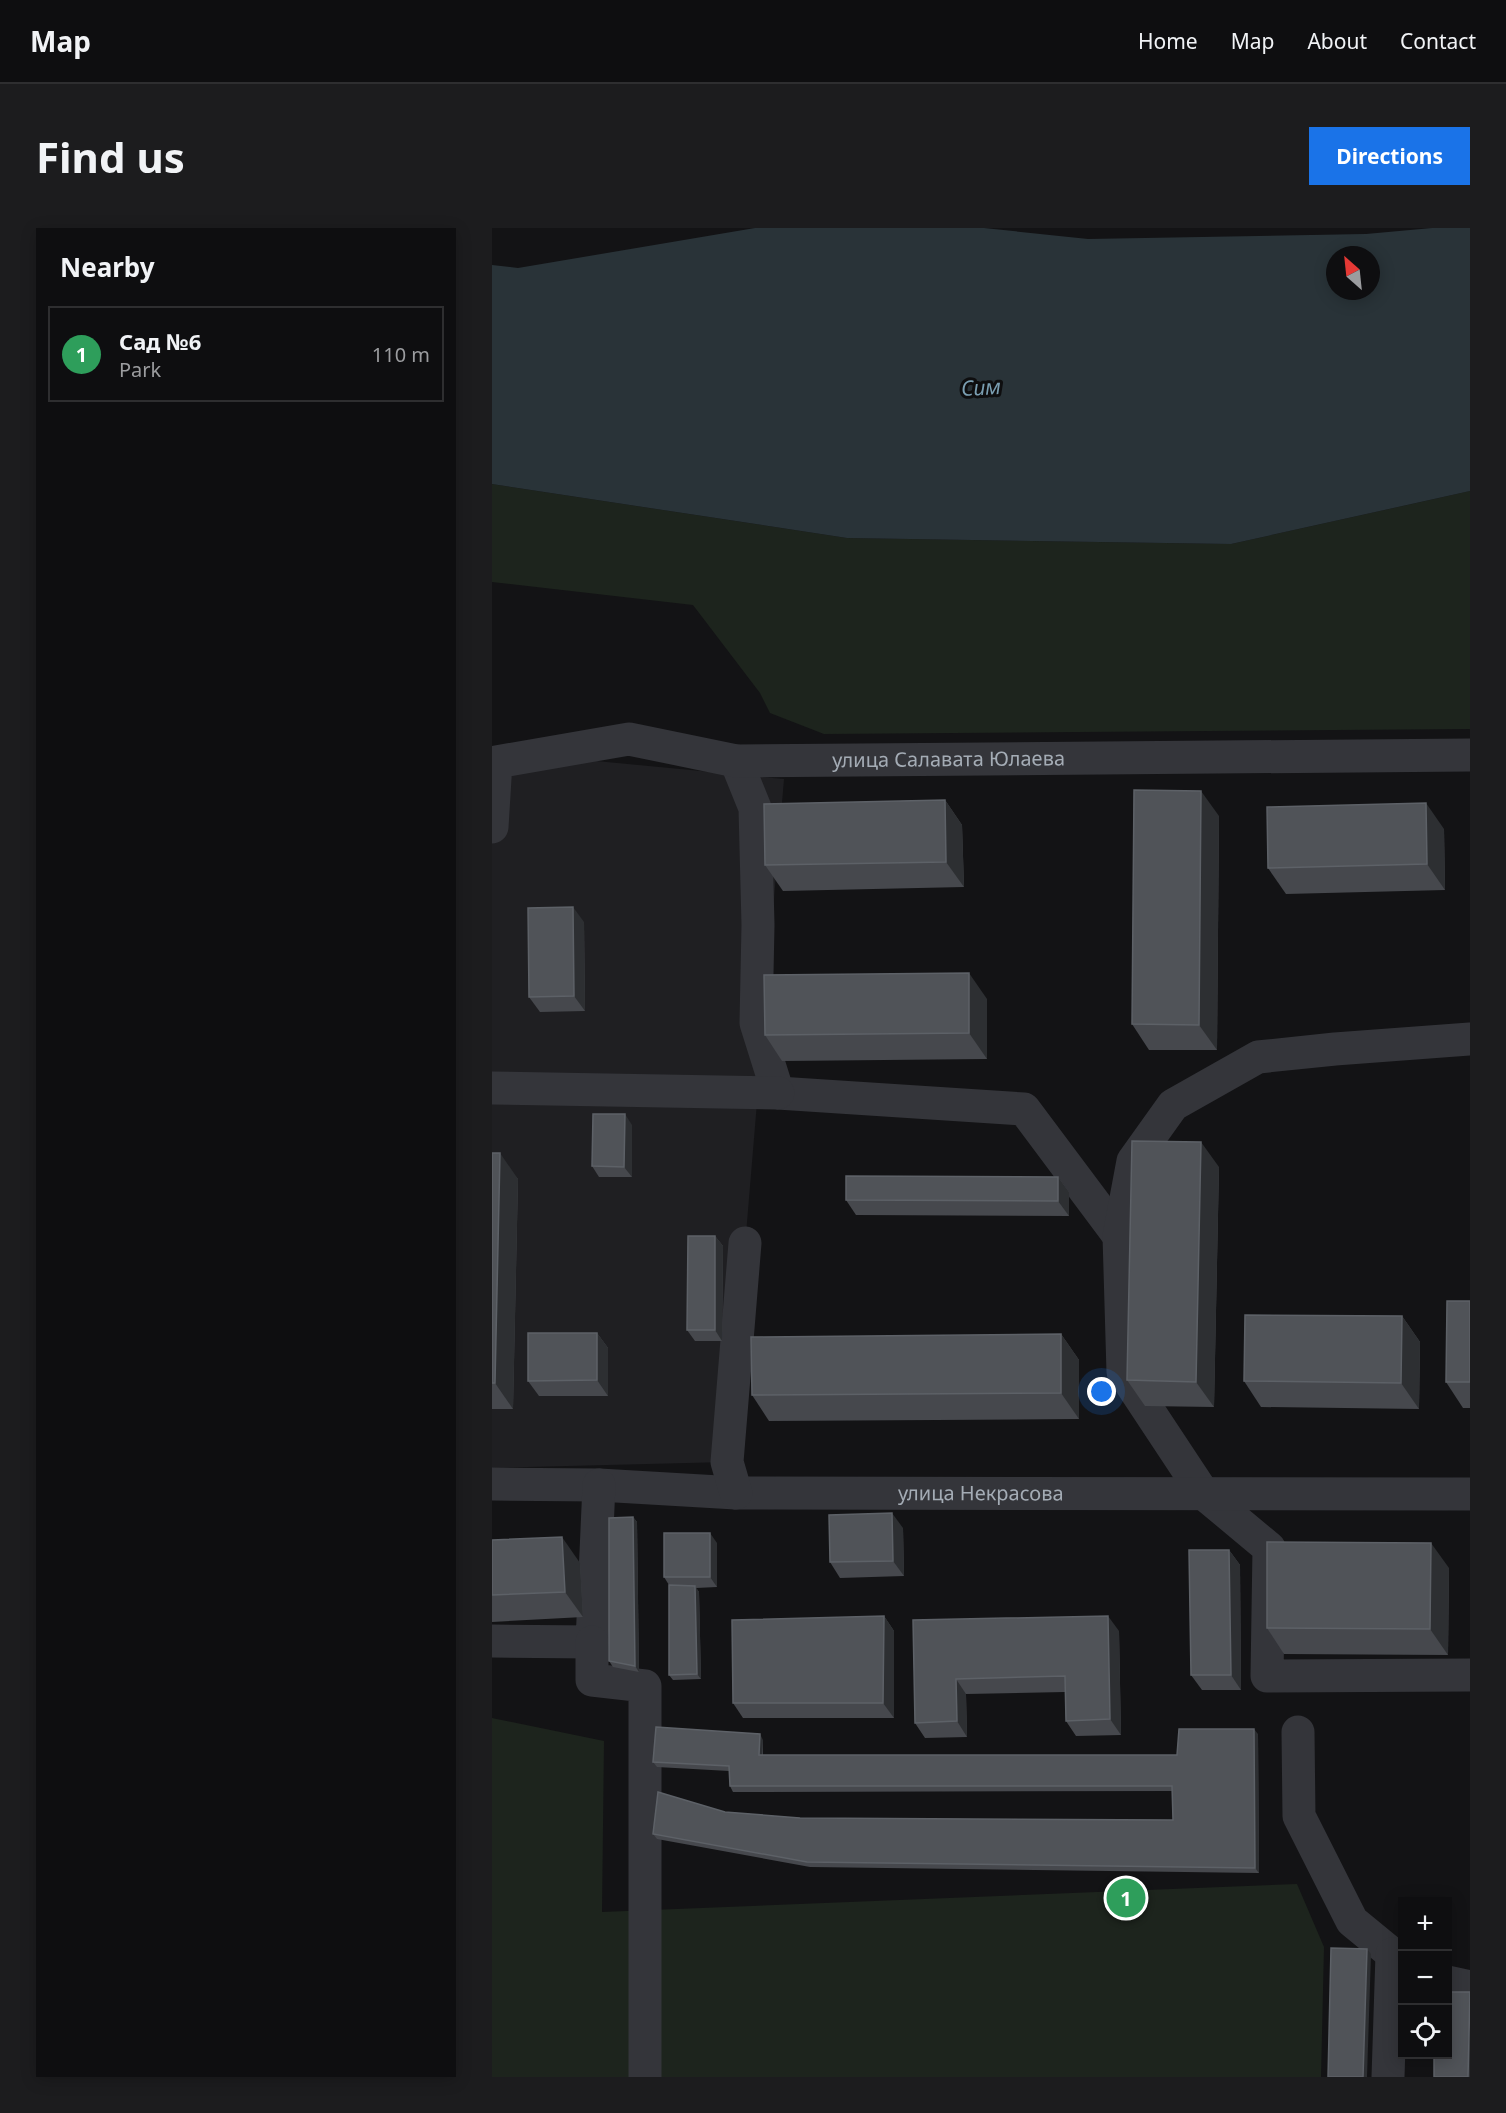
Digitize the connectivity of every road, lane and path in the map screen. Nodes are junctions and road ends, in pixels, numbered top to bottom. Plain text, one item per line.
1 (1470, 755) edge
2 (736, 761) junction
3 (492, 827) edge
4 (1470, 1039) edge
5 (492, 1088) edge
6 (778, 1093) junction
7 (1119, 1236) junction
8 (746, 1243) dead end
9 (492, 1484) edge
10 (599, 1485) junction
11 (736, 1493) junction
12 (1203, 1493) junction
13 (1470, 1494) edge
14 (492, 1641) edge
15 (592, 1642) junction
16 (1470, 1675) edge
17 (1298, 1732) dead end
18 (1397, 1958) edge
19 (1452, 1983) edge
20 (1470, 1987) edge
21 (645, 2077) edge
22 (1388, 2077) edge

1 - 2 street, улица Салавата Юлаева
2 - 3 street, улица Салавата Юлаева
2 - 6 street
4 - 7 street
5 - 6 street
6 - 7 street
7 - 12 street
8 - 11 street
9 - 10 street, улица Некрасова
10 - 11 street, улица Некрасова
10 - 15 street
11 - 12 street, улица Некрасова
12 - 13 street, улица Некрасова
12 - 16 street
14 - 15 street
15 - 21 street
17 - 18 street
18 - 22 street
19 - 20 street

